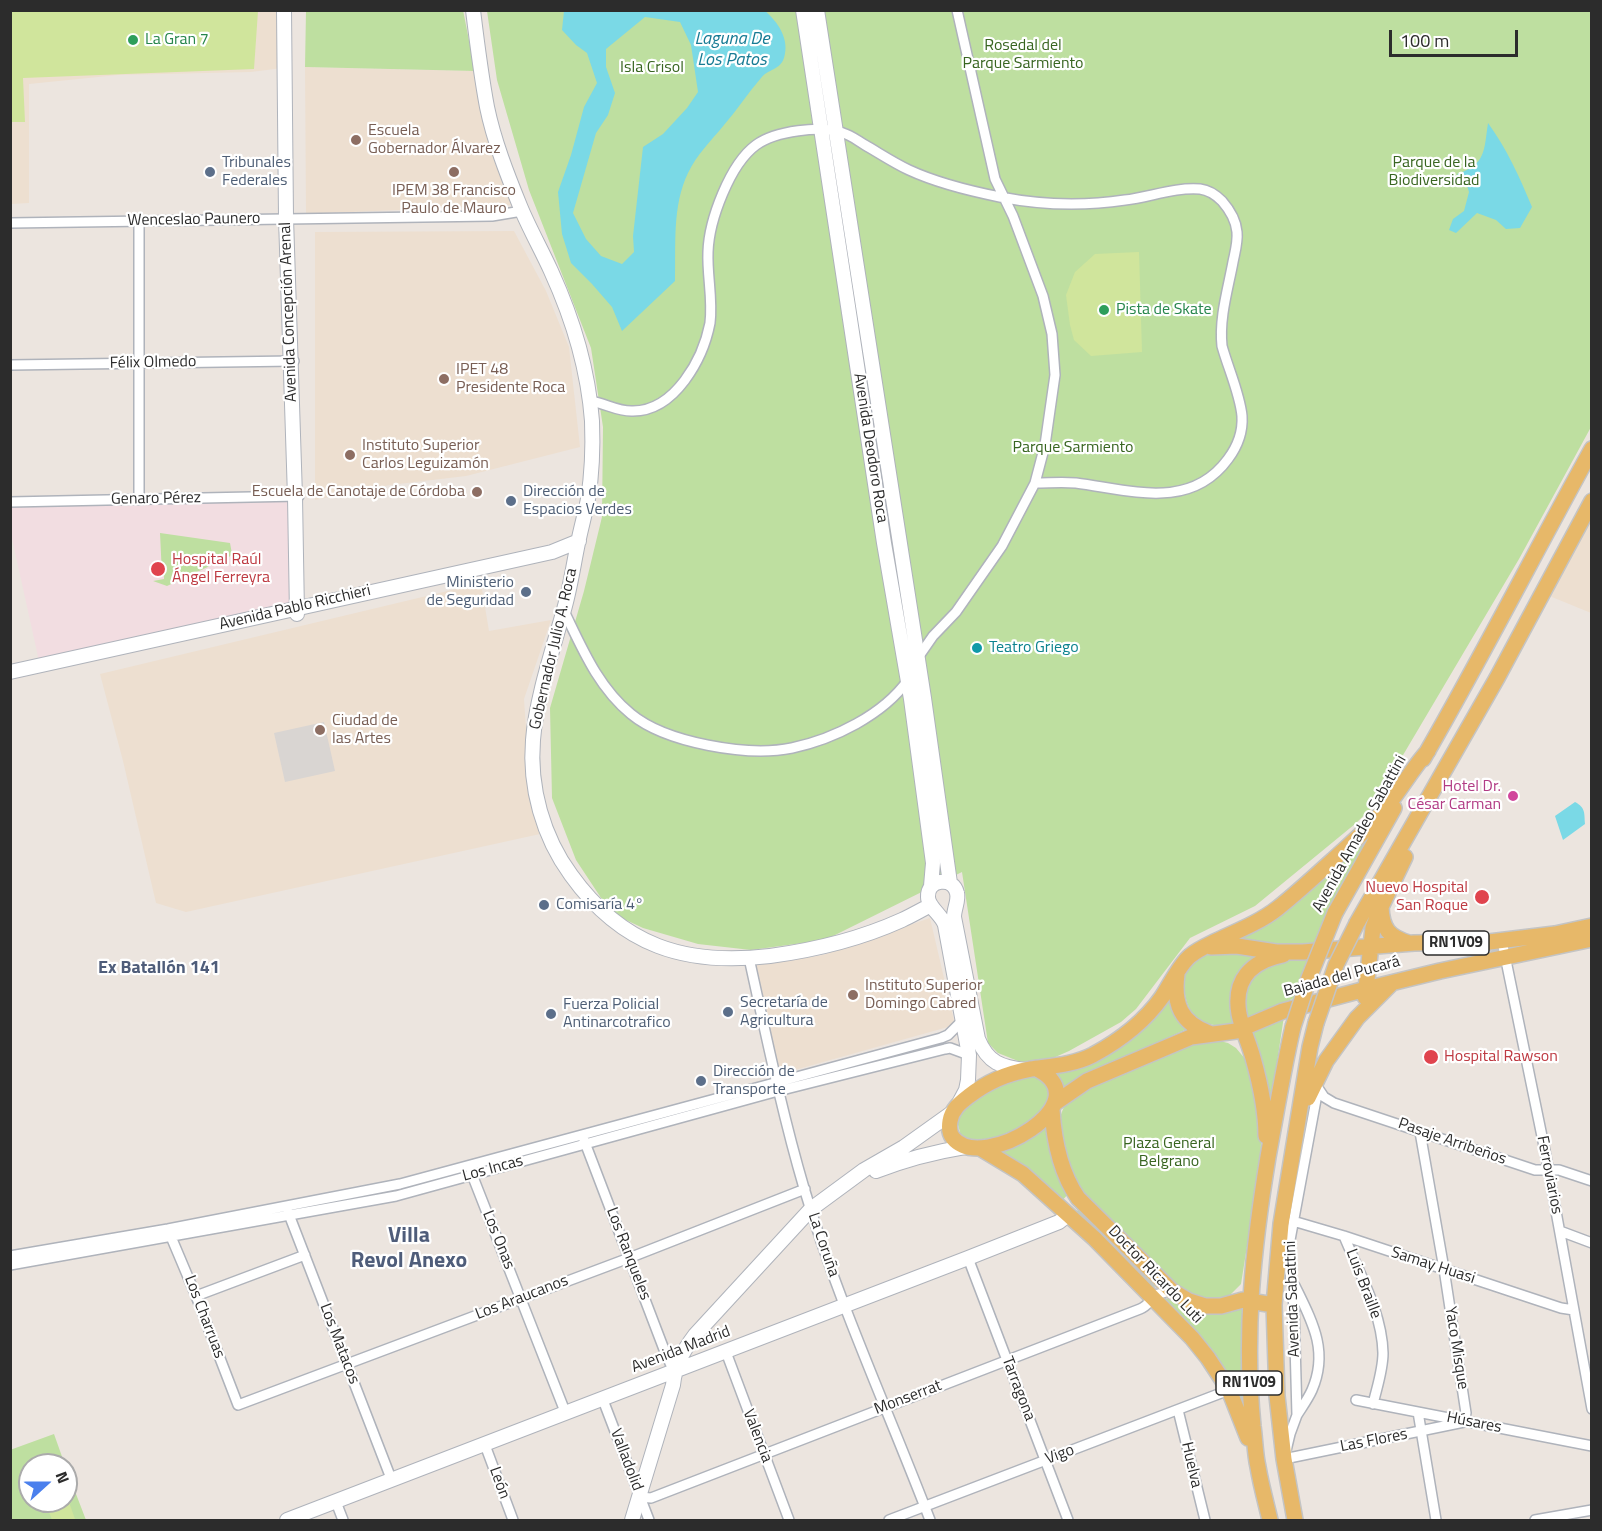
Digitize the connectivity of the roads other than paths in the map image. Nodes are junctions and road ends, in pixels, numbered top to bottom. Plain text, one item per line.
1 (284, 10) edge
2 (290, 10) edge
3 (473, 10) edge
4 (803, 10) edge
5 (817, 10) edge
6 (957, 10) edge
7 (821, 130) junction
8 (836, 131) junction
9 (1003, 197) junction
10 (522, 211) junction
11 (290, 219) junction
12 (139, 220) junction
13 (10, 223) edge
14 (293, 361) junction
15 (139, 364) junction
16 (10, 365) edge
17 (590, 401) junction
18 (1592, 448) edge
19 (1035, 483) junction
20 (298, 496) junction
21 (139, 500) junction
22 (1592, 501) edge
23 (10, 502) edge
24 (579, 541) junction
25 (575, 557) junction
26 (300, 610) junction
27 (564, 611) junction
28 (917, 659) junction
29 (10, 672) edge
30 (10, 677) edge
31 (908, 681) junction
32 (1428, 751) junction
33 (1445, 770) junction
34 (950, 883) junction
35 (931, 886) junction
36 (956, 903) junction
37 (933, 907) junction
38 (1381, 907) junction
39 (1592, 926) edge
40 (1592, 939) edge
41 (1502, 941) junction
42 (1409, 943) junction
43 (1205, 947) junction
44 (1370, 947) junction
45 (1303, 952) junction
46 (1504, 957) junction
47 (749, 958) junction
48 (1177, 974) junction
49 (1392, 983) junction
50 (1366, 989) junction
51 (1357, 1018) junction
52 (962, 1021) junction
53 (1244, 1029) junction
54 (1210, 1034) junction
55 (969, 1055) junction
56 (1322, 1068) junction
57 (1032, 1069) junction
58 (777, 1087) junction
59 (1318, 1088) junction
60 (1053, 1106) junction
61 (956, 1108) junction
62 (1420, 1132) junction
63 (584, 1140) junction
64 (972, 1147) junction
65 (1548, 1169) junction
66 (470, 1171) junction
67 (1266, 1172) junction
68 (848, 1181) junction
69 (1592, 1181) edge
70 (804, 1189) junction
71 (1078, 1198) junction
72 (811, 1209) junction
73 (288, 1212) junction
74 (1068, 1215) junction
75 (1289, 1219) junction
76 (1560, 1231) junction
77 (170, 1233) junction
78 (1344, 1236) junction
79 (1592, 1243) edge
80 (305, 1255) junction
81 (10, 1256) edge
82 (630, 1258) junction
83 (968, 1258) junction
84 (10, 1265) edge
85 (1444, 1269) junction
86 (1291, 1278) junction
87 (1172, 1291) junction
88 (196, 1296) junction
89 (522, 1298) junction
90 (1153, 1298) junction
91 (1250, 1300) junction
92 (844, 1305) junction
93 (1274, 1305) junction
94 (1294, 1307) junction
95 (1574, 1310) junction
96 (726, 1352) junction
97 (1007, 1360) junction
98 (347, 1364) junction
99 (674, 1372) junction
100 (1229, 1390) junction
101 (603, 1400) junction
102 (1356, 1400) dead end
103 (1374, 1404) junction
104 (238, 1405) joint
105 (885, 1407) junction
106 (1592, 1409) edge
107 (1178, 1410) junction
108 (1418, 1412) junction
109 (566, 1414) junction
110 (1297, 1415) junction
111 (1464, 1422) junction
112 (1420, 1432) junction
113 (485, 1445) junction
114 (1592, 1446) edge
115 (764, 1455) junction
116 (1284, 1459) junction
117 (1046, 1461) junction
118 (1257, 1466) junction
119 (392, 1480) junction
120 (640, 1497) junction
121 (336, 1502) junction
122 (925, 1507) junction
123 (1592, 1510) edge
124 (287, 1521) edge
125 (343, 1521) edge
126 (513, 1521) edge
127 (632, 1521) edge
128 (649, 1521) edge
129 (789, 1521) edge
130 (890, 1521) edge
131 (930, 1521) edge
132 (1068, 1521) edge
133 (1205, 1521) edge
134 (1270, 1521) edge
135 (1295, 1521) edge
136 (1436, 1521) edge
137 (1535, 1521) edge

1 - 11 main road, Avenida Concepción Arenal
2 - 11 main road, Avenida Concepción Arenal
3 - 10 main road
4 - 7 main road, Avenida Deodoro Roca
5 - 8 main road, Avenida Deodoro Roca
6 - 9 street
7 - 8 street
7 - 17 street
7 - 31 main road, Avenida Deodoro Roca
8 - 9 street
8 - 28 main road, Avenida Deodoro Roca
9 - 19 street
9 - 19 street
10 - 11 street, Wenceslao Paunero
10 - 17 main road
11 - 12 street, Wenceslao Paunero
11 - 14 main road, Avenida Concepción Arenal
12 - 13 street, Wenceslao Paunero
12 - 15 street
14 - 15 street, Félix Olmedo
14 - 20 main road, Avenida Concepción Arenal
15 - 16 street, Félix Olmedo
15 - 21 street
17 - 24 main road
18 - 32 main road, Avenida Amadeo Sabattini
19 - 28 street
20 - 21 street, Genaro Pérez
20 - 26 main road, Avenida Concepción Arenal
21 - 23 street, Genaro Pérez
22 - 33 main road
24 - 25 main road, Gobernador Julio A. Roca
24 - 26 main road, Avenida Pablo Ricchieri
25 - 26 main road, Avenida Pablo Ricchieri
25 - 27 main road, Gobernador Julio A. Roca
26 - 29 main road, Avenida Pablo Ricchieri
26 - 30 main road, Avenida Pablo Ricchieri
27 - 31 street
27 - 47 main road, Gobernador Julio A. Roca
28 - 31 street
28 - 34 main road, Avenida Deodoro Roca
31 - 35 main road, Avenida Deodoro Roca
32 - 43 main road
32 - 67 main road, Avenida Amadeo Sabattini, bridge
33 - 38 main road
33 - 75 main road, bridge
34 - 35 main road
34 - 36 main road, Avenida Deodoro Roca
35 - 37 main road, Avenida Deodoro Roca
36 - 37 main road
36 - 57 main road, Avenida Deodoro Roca
37 - 47 main road, Gobernador Julio A. Roca
37 - 52 main road, Avenida Deodoro Roca
38 - 42 main road
38 - 44 main road
39 - 41 main road, Bajada del Pucará / RN1V09
40 - 46 main road, Bajada del Pucará / RN1V09
41 - 42 main road, Bajada del Pucará / RN1V09
41 - 46 street, Ferroviarios
42 - 44 main road, Bajada del Pucará / RN1V09
43 - 45 main road, Bajada del Pucará
43 - 48 main road
44 - 45 main road, Bajada del Pucará / RN1V09
44 - 50 main road
45 - 53 main road, RN1V09
46 - 49 main road, Bajada del Pucará / RN1V09
46 - 65 street, Ferroviarios
47 - 58 street, La Coruña
48 - 54 main road
48 - 57 main road
49 - 50 main road, Bajada del Pucará
49 - 51 main road, RN1V09
50 - 51 main road
50 - 53 main road, Bajada del Pucará
51 - 56 main road, RN1V09
52 - 55 main road, Avenida Deodoro Roca
52 - 58 street, Los Incas
53 - 54 main road, Bajada del Pucará
53 - 67 main road, RN1V09
54 - 60 main road, Bajada del Pucará
55 - 58 street, Los Incas
55 - 61 main road, Avenida Deodoro Roca
56 - 59 street, Avenida Sabattini
56 - 75 main road, RN1V09
57 - 60 main road, Doctor Ricardo Luti
57 - 61 main road
58 - 63 street, Los Incas
58 - 70 street, La Coruña
59 - 62 street, Pasaje Arribeños
59 - 75 street, Avenida Sabattini
60 - 64 main road, Bajada del Pucará
60 - 71 main road, Doctor Ricardo Luti
61 - 64 main road
61 - 68 main road
62 - 65 street, Pasaje Arribeños
62 - 85 street, Yaco Misque
63 - 66 street, Los Incas
63 - 82 street, Los Ranqueles
64 - 68 main road
64 - 74 main road, Doctor Ricardo Luti
65 - 69 street, Pasaje Arribeños
65 - 76 street, Ferroviarios
66 - 73 street, Los Incas
66 - 89 street, Los Onas
67 - 91 main road, Avenida Amadeo Sabattini / RN1V09
68 - 72 main road
70 - 72 street, La Coruña
70 - 82 street, Los Araucanos
71 - 74 main road
71 - 87 main road, Doctor Ricardo Luti
72 - 92 street, La Coruña
72 - 99 main road
73 - 77 street, Los Incas
73 - 80 street, Los Matacos
74 - 83 main road, Avenida Madrid
74 - 90 main road, Doctor Ricardo Luti
75 - 78 street, Samay Huasi
75 - 86 street, Avenida Sabattini
75 - 93 main road, RN1V09
76 - 79 street
76 - 95 street, Ferroviarios
77 - 81 street, Los Incas
77 - 84 street, Los Incas
77 - 88 street, Los Charruas
78 - 85 street, Samay Huasi
78 - 103 street, Luis Braille
80 - 88 street
80 - 98 street, Los Matacos
82 - 89 street, Los Araucanos
82 - 99 street, Los Ranqueles
83 - 92 main road, Avenida Madrid
83 - 97 street, Tarragona
85 - 95 street, Samay Huasi
85 - 111 street, Yaco Misque
86 - 94 street, Avenida Sabattini
86 - 110 street
87 - 90 street, Monserrat
87 - 91 main road, Doctor Ricardo Luti
88 - 104 street, Los Charruas
89 - 98 street, Los Araucanos
89 - 109 street, Los Onas
90 - 97 street, Monserrat
90 - 100 main road, Doctor Ricardo Luti
91 - 93 main road, Doctor Ricardo Luti
91 - 118 main road, Avenida Amadeo Sabattini / RN1V09
92 - 96 main road, Avenida Madrid
92 - 105 street, La Coruña
93 - 94 street
93 - 116 main road, RN1V09
94 - 110 street, Avenida Sabattini
95 - 106 street, Ferroviarios
96 - 99 main road, Avenida Madrid
96 - 115 street, Valencia
97 - 105 street, Monserrat
97 - 117 street, Tarragona
98 - 104 street, Los Araucanos
98 - 119 street, Los Matacos
99 - 101 main road, Avenida Madrid
99 - 120 main road
100 - 107 street, Vigo
100 - 118 main road, Doctor Ricardo Luti
101 - 109 main road, Avenida Madrid
101 - 120 street, Valladolid
102 - 103 street, Húsares
103 - 108 street, Húsares
105 - 115 street, Monserrat
105 - 122 street, La Coruña
107 - 117 street, Vigo
107 - 133 street, Huelva
108 - 111 street, Húsares
108 - 112 street
109 - 113 main road, Avenida Madrid
110 - 116 street, Avenida Sabattini
111 - 112 street, Las Flores
111 - 114 street, Húsares
112 - 116 street, Las Flores
112 - 136 street
113 - 119 main road, Avenida Madrid
113 - 126 street, León
115 - 120 street, Monserrat
115 - 129 street, Valencia
116 - 135 main road, RN1V09
117 - 122 street, Vigo
117 - 132 street, Tarragona
118 - 134 main road, Avenida Amadeo Sabattini / RN1V09
119 - 121 main road, Avenida Madrid
120 - 127 main road
120 - 128 street, Valladolid
121 - 124 main road, Avenida Madrid
121 - 125 street
122 - 130 street, Vigo
122 - 131 street, La Coruña
123 - 137 street

